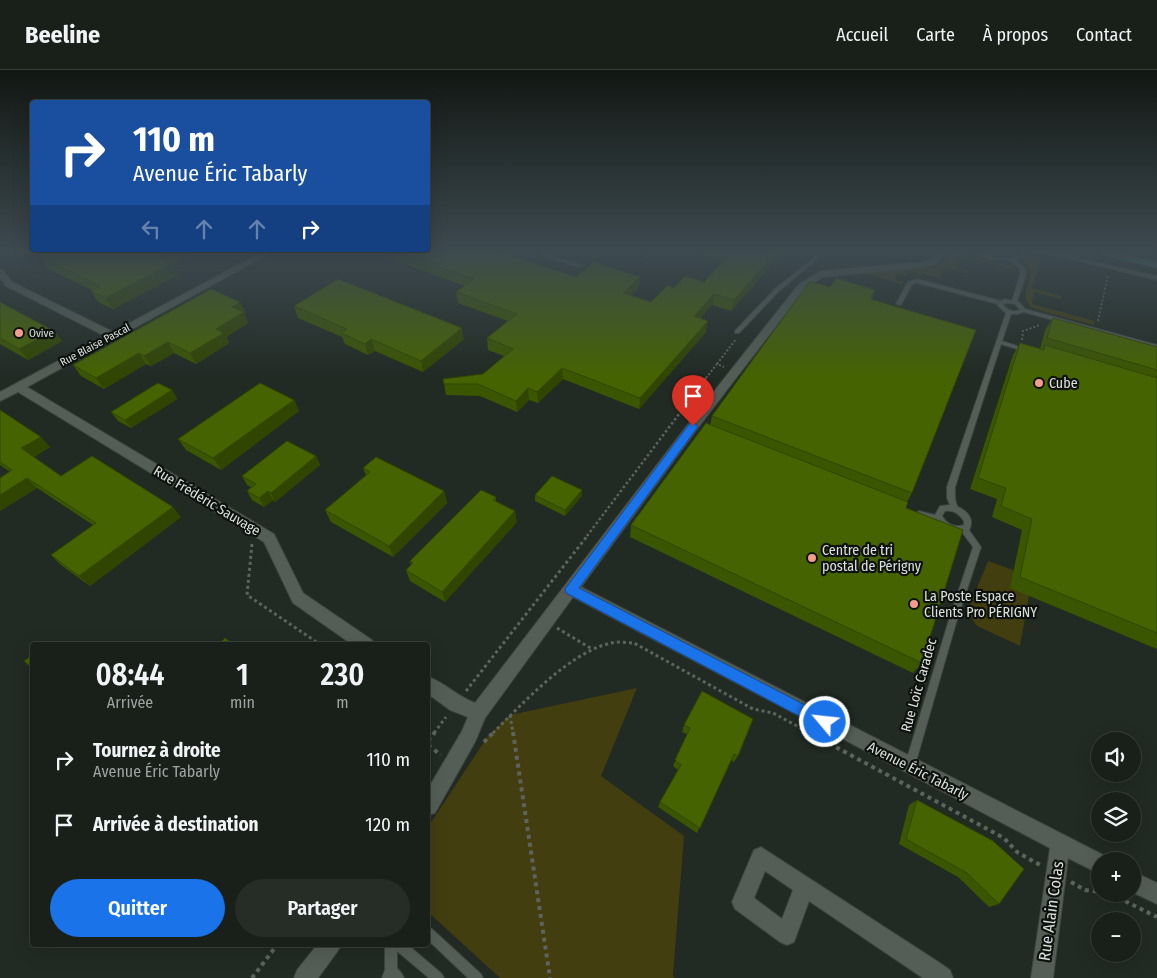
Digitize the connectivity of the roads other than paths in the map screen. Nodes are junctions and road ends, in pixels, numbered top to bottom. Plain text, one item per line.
1 (28, 293) edge
2 (192, 293) edge
3 (774, 293) edge
4 (796, 293) edge
5 (905, 293) edge
6 (964, 293) edge
7 (1017, 293) edge
8 (1014, 302) junction
9 (1001, 303) junction
10 (899, 304) dead end
11 (1024, 310) junction
12 (1009, 312) junction
13 (738, 334) road end
14 (113, 336) junction
15 (999, 342) junction
16 (1157, 347) edge
17 (1030, 351) edge
18 (18, 387) junction
19 (0, 397) edge
20 (956, 509) junction
21 (910, 512) edge
22 (939, 519) junction
23 (964, 529) junction
24 (571, 589) junction
25 (362, 642) edge
26 (430, 687) edge
27 (478, 713) junction
28 (909, 767) junction
29 (430, 803) edge
30 (1060, 843) junction
31 (1091, 859) edge
32 (804, 886) dead end
33 (1141, 886) edge
34 (1157, 894) edge
35 (430, 935) edge
36 (328, 947) edge
37 (391, 947) edge
38 (401, 947) edge
39 (392, 976) edge
40 (305, 978) edge
41 (438, 978) edge
42 (477, 978) edge
43 (942, 978) edge
44 (1042, 978) edge

1 - 14 street
2 - 14 street, Rue Blaise Pascal
3 - 13 lane
4 - 24 street
5 - 10 lane
6 - 9 lane
7 - 8 lane
8 - 9 lane
8 - 11 lane
9 - 12 lane
11 - 12 lane
11 - 16 lane
12 - 15 lane
14 - 18 street, Rue Blaise Pascal
15 - 17 lane
15 - 20 lane
18 - 19 street, Rue Blaise Pascal
18 - 25 street, Rue Frédéric Sauvage
20 - 22 lane
20 - 23 lane
21 - 22 lane
22 - 23 lane
23 - 28 lane, Rue Loïc Caradec
24 - 27 street
24 - 28 street, Avenue Éric Tabarly
26 - 27 street
27 - 29 street
28 - 30 street, Avenue Éric Tabarly
30 - 31 street, Avenue Éric Tabarly
30 - 44 street, Rue Alain Colas
32 - 43 street
33 - 34 street
35 - 42 lane
36 - 40 street
37 - 39 lane
38 - 41 lane

